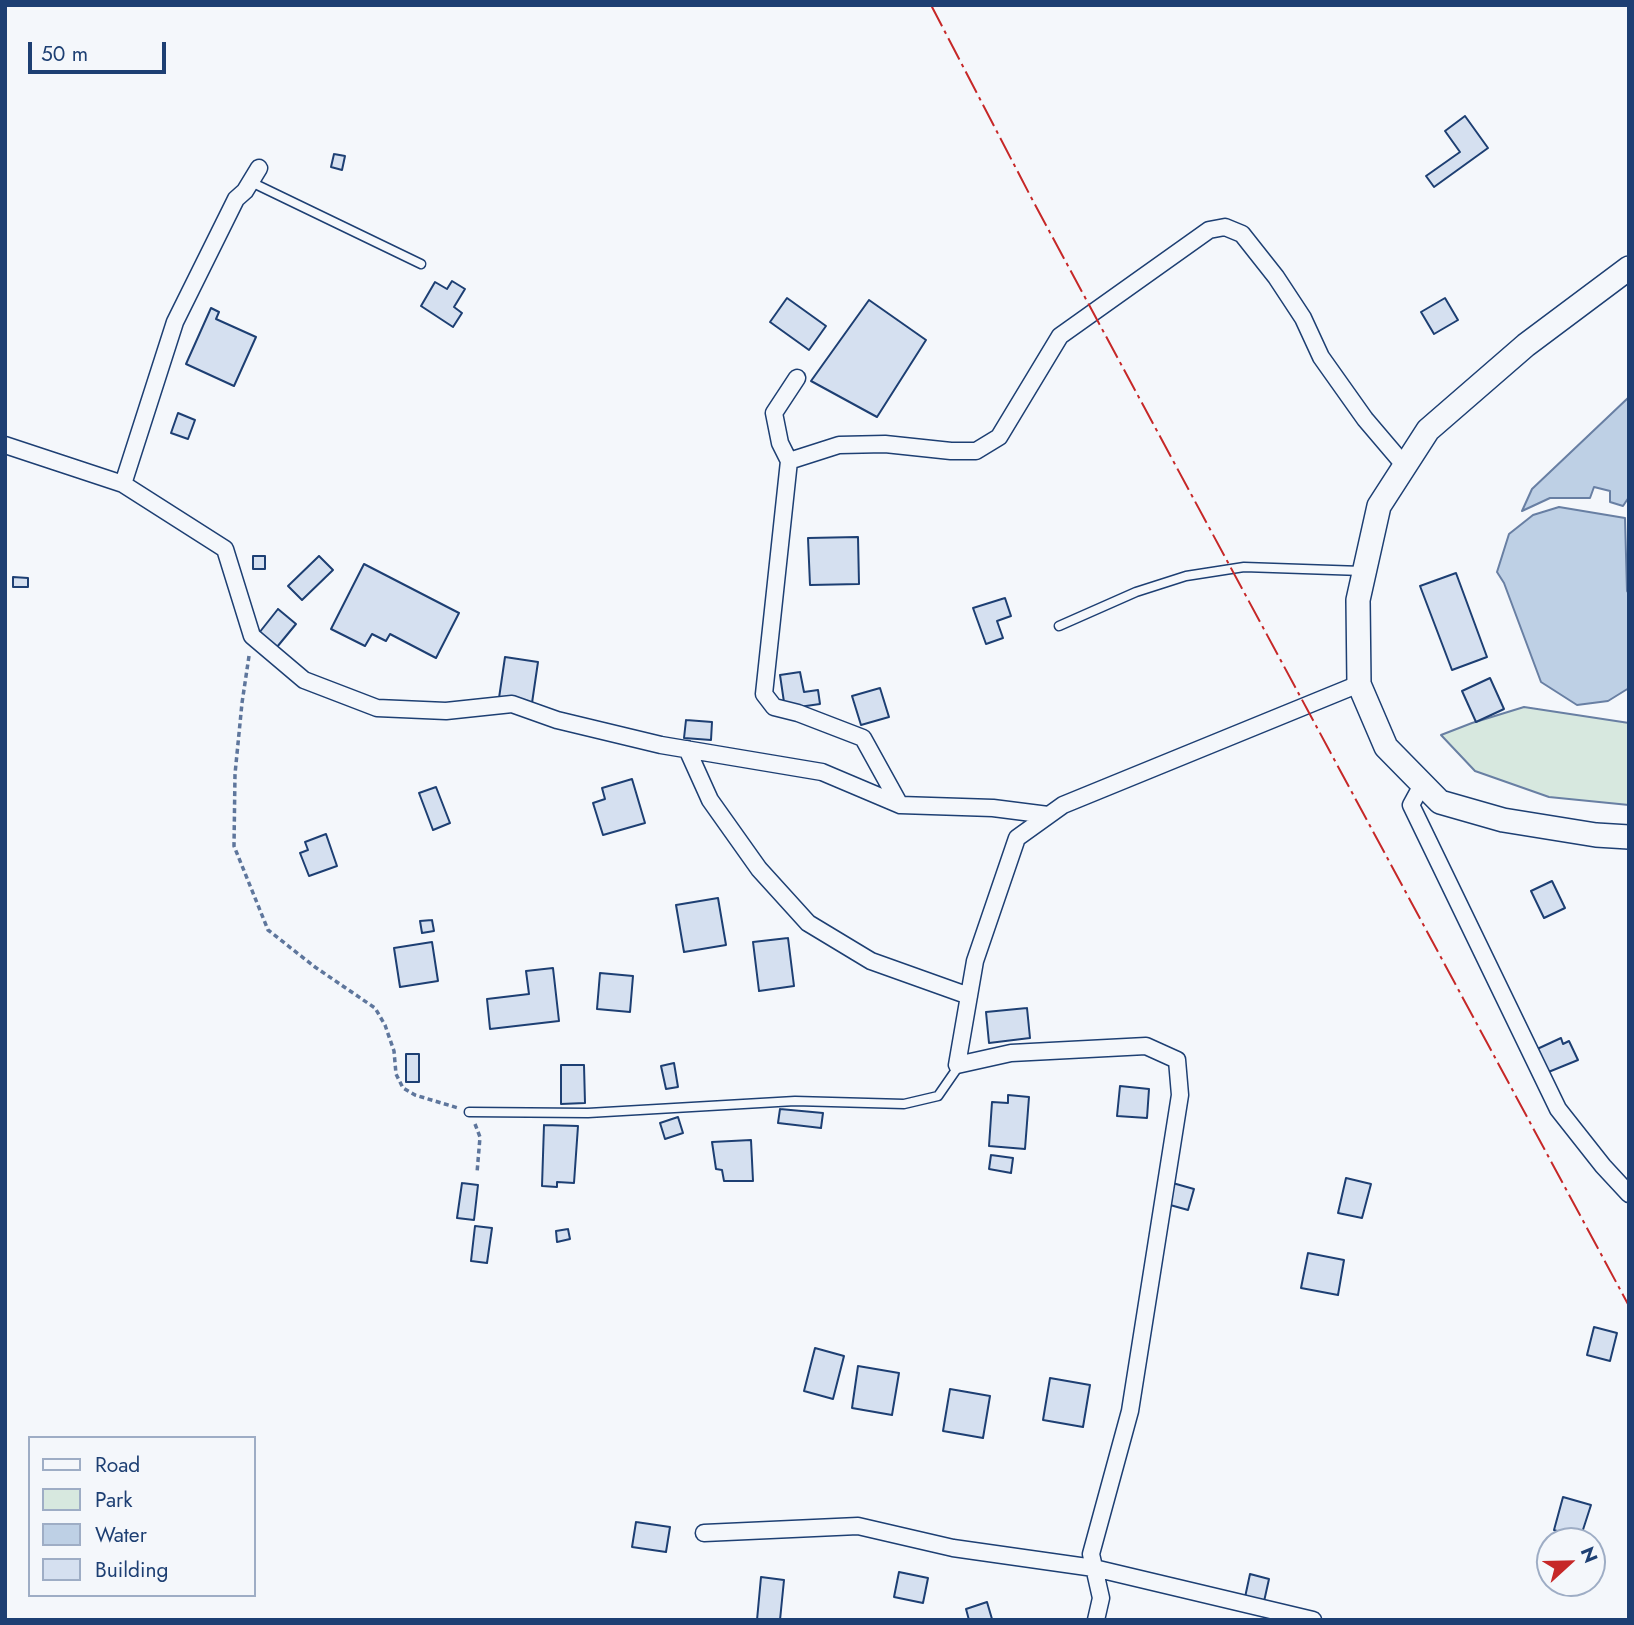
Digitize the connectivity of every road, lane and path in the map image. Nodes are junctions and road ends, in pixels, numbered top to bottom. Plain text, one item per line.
1 (255, 175) joint
2 (421, 264) dead end
3 (1629, 268) edge
4 (797, 378) dead end
5 (5, 444) edge
6 (789, 461) junction
7 (1405, 466) junction
8 (123, 484) junction
9 (1365, 571) junction
10 (1059, 626) dead end
11 (252, 636) junction
12 (1359, 684) junction
13 (687, 749) junction
14 (1423, 783) junction
15 (900, 805) junction
16 (1048, 815) junction
17 (1629, 837) edge
18 (969, 996) junction
19 (957, 1065) junction
20 (469, 1112) junction
21 (477, 1173) dead end
22 (1629, 1194) edge
23 (704, 1533) dead end
24 (1094, 1568) junction
25 (1096, 1620) edge
26 (1312, 1620) edge

1 - 2 lane
1 - 8 street
3 - 7 street
4 - 6 street
5 - 8 street
6 - 7 street
6 - 15 street
7 - 9 street
8 - 11 street
9 - 10 lane
9 - 12 street
11 - 13 street
11 - 20 path
12 - 14 street
12 - 16 street
13 - 15 street
13 - 18 street
14 - 17 street
14 - 22 street
15 - 16 street
16 - 18 street
18 - 19 street
19 - 20 lane
19 - 24 street
20 - 21 path
23 - 24 street
24 - 25 street
24 - 26 street

